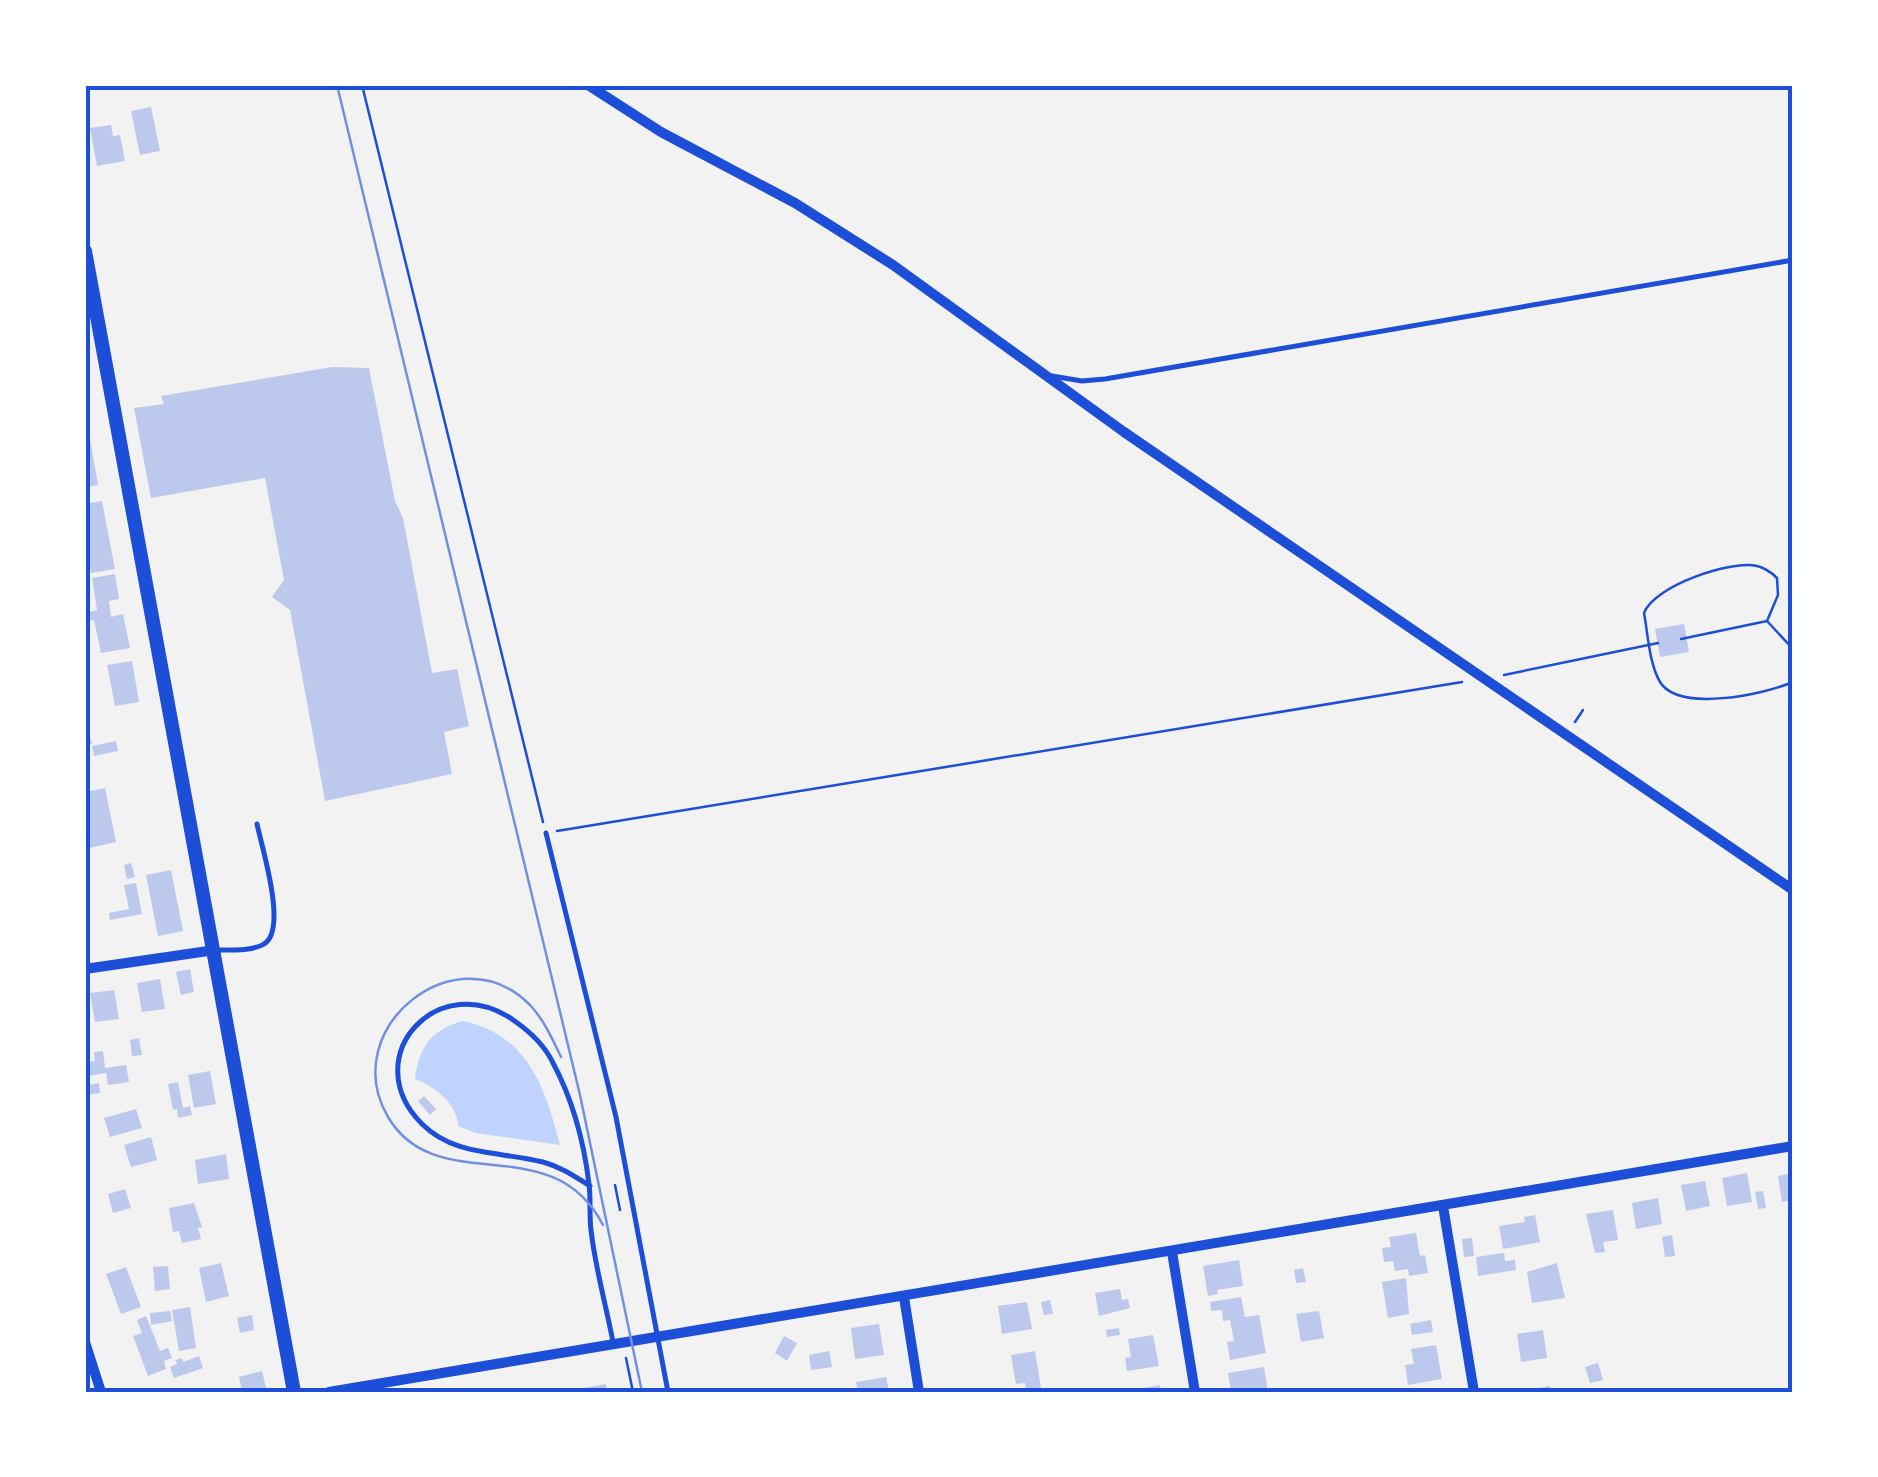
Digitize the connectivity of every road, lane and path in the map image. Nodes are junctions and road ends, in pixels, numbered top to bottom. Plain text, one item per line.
1 (362, 85) edge
2 (588, 85) edge
3 (85, 251) edge
4 (1793, 260) edge
5 (1044, 374) junction
6 (1767, 621) junction
7 (1681, 638) dead end
8 (1658, 643) dead end
9 (1650, 645) junction
10 (1793, 649) edge
11 (1488, 678) junction
12 (1793, 682) edge
13 (257, 824) dead end
14 (546, 833) junction
15 (1793, 890) edge
16 (214, 950) junction
17 (85, 969) edge
18 (1793, 1146) edge
19 (590, 1186) junction
20 (1443, 1206) junction
21 (1172, 1252) junction
22 (904, 1297) junction
23 (657, 1337) junction
24 (85, 1342) edge
25 (618, 1342) junction
26 (102, 1392) edge
27 (294, 1392) edge
28 (329, 1392) edge
29 (633, 1392) edge
30 (668, 1392) edge
31 (919, 1392) edge
32 (1195, 1392) edge
33 (1474, 1392) edge

1 - 14 path
2 - 5 street
3 - 16 street
4 - 5 lane
5 - 11 street
6 - 7 path
6 - 9 path
6 - 10 path
8 - 9 path
9 - 11 path
9 - 12 path
11 - 14 path
11 - 15 street
13 - 16 lane
14 - 23 lane
16 - 17 street
16 - 27 street
18 - 20 street
19 - 19 lane
19 - 25 lane
20 - 21 street
20 - 33 street
21 - 22 street
21 - 32 street
22 - 23 street
22 - 31 street
23 - 25 street
23 - 30 lane
24 - 26 street
25 - 28 street
25 - 29 path

